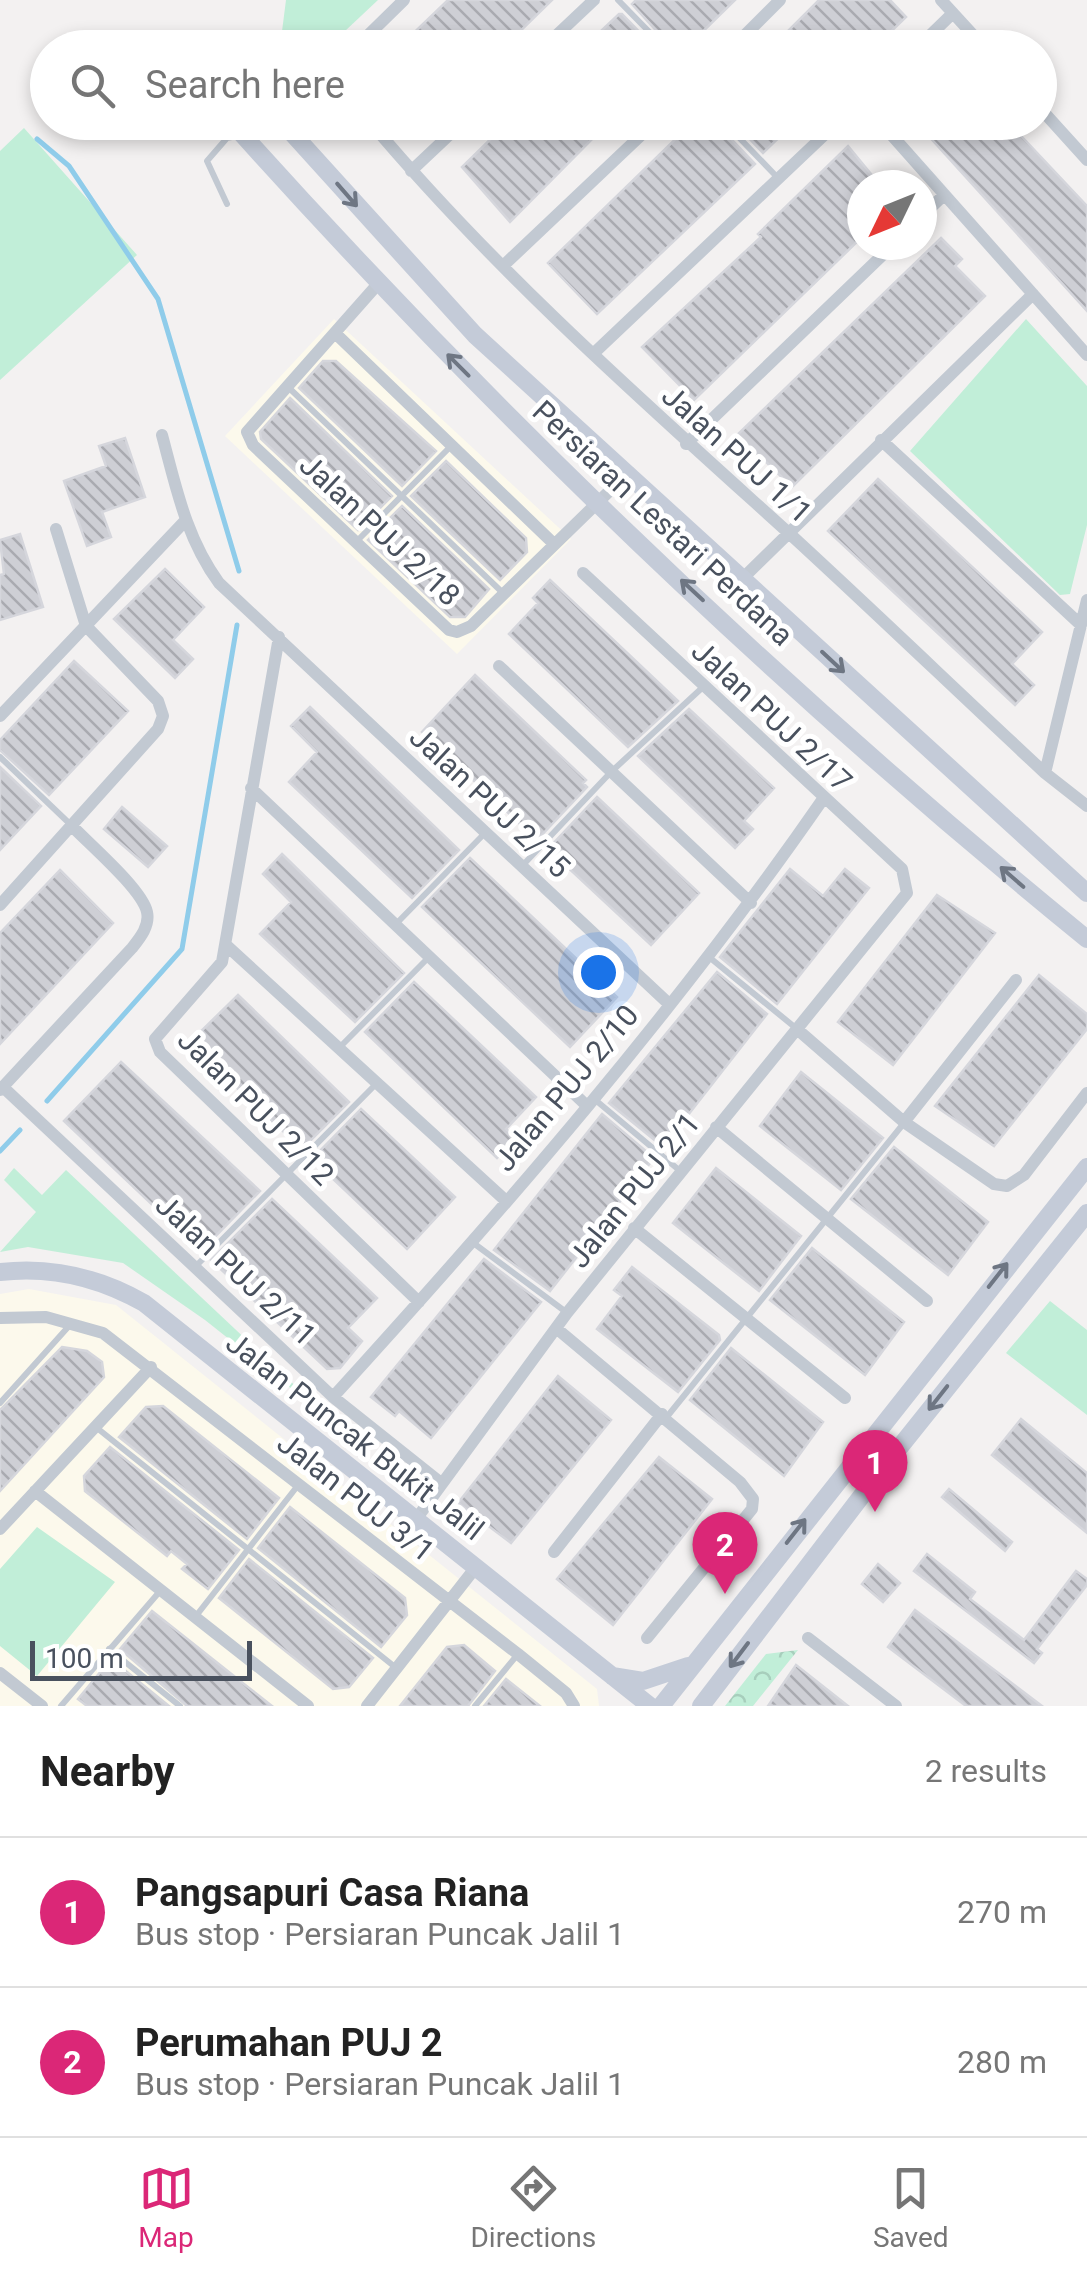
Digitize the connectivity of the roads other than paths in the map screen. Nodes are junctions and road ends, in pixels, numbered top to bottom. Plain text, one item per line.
1 (404, 0) edge
2 (594, 0) edge
3 (618, 0) edge
4 (780, 0) edge
5 (941, 0) edge
6 (953, 12) junction
7 (373, 30) edge
8 (562, 30) edge
9 (647, 30) edge
10 (750, 30) edge
11 (934, 30) edge
12 (968, 30) edge
13 (1057, 127) edge
14 (225, 140) edge
15 (247, 140) edge
16 (298, 140) edge
17 (385, 140) edge
18 (444, 140) edge
19 (637, 140) edge
20 (741, 140) edge
21 (819, 140) edge
22 (896, 140) edge
23 (1087, 160) edge
24 (411, 172) junction
25 (778, 178) junction
26 (944, 195) junction
27 (937, 202) edge
28 (226, 204) dead end
29 (876, 260) edge
30 (504, 266) junction
31 (378, 285) junction
32 (1033, 294) junction
33 (1087, 331) edge
34 (335, 333) junction
35 (1075, 342) junction
36 (593, 354) junction
37 (1087, 355) edge
38 (286, 385) junction
39 (162, 435) dead end
40 (881, 440) junction
41 (686, 444) junction
42 (452, 445) junction
43 (629, 472) junction
44 (402, 495) junction
45 (598, 504) junction
46 (185, 520) junction
47 (56, 529) dead end
48 (789, 534) junction
49 (356, 542) junction
50 (552, 542) junction
51 (583, 573) dead end
52 (744, 578) junction
53 (504, 593) junction
54 (1087, 600) edge
55 (1080, 625) junction
56 (86, 626) junction
57 (279, 637) junction
58 (499, 666) dead end
59 (704, 688) junction
60 (0, 716) edge
61 (0, 757) edge
62 (611, 772) junction
63 (1045, 773) junction
64 (251, 788) junction
65 (823, 799) junction
66 (1087, 806) edge
67 (71, 825) junction
68 (485, 833) junction
69 (521, 866) junction
70 (1087, 893) edge
71 (751, 902) junction
72 (901, 903) joint
73 (0, 905) edge
74 (395, 924) junction
75 (1087, 940) edge
76 (226, 944) junction
77 (430, 957) junction
78 (709, 957) junction
79 (1016, 980) dead end
80 (668, 1003) junction
81 (798, 1030) junction
82 (339, 1048) junction
83 (376, 1084) junction
84 (2, 1088) edge
85 (1087, 1093) edge
86 (589, 1101) junction
87 (904, 1122) junction
88 (716, 1127) junction
89 (1087, 1167) edge
90 (680, 1171) junction
91 (286, 1174) junction
92 (505, 1200) junction
93 (1087, 1213) edge
94 (829, 1220) junction
95 (634, 1228) junction
96 (472, 1242) junction
97 (196, 1266) junction
98 (0, 1272) edge
99 (927, 1300) dead end
100 (419, 1302) junction
101 (567, 1313) junction
102 (0, 1318) edge
103 (745, 1318) junction
104 (72, 1323) junction
105 (556, 1328) junction
106 (150, 1367) junction
107 (333, 1397) junction
108 (845, 1398) dead end
109 (0, 1403) edge
110 (664, 1416) junction
111 (95, 1426) junction
112 (441, 1483) junction
113 (299, 1484) junction
114 (36, 1491) junction
115 (417, 1518) junction
116 (0, 1529) edge
117 (248, 1549) junction
118 (554, 1552) dead end
119 (476, 1567) junction
120 (161, 1590) junction
121 (448, 1602) junction
122 (195, 1617) junction
123 (647, 1638) dead end
124 (808, 1638) dead end
125 (109, 1649) junction
126 (518, 1654) junction
127 (694, 1663) junction
128 (396, 1668) junction
129 (0, 1673) edge
130 (612, 1676) junction
131 (574, 1705) edge
132 (42, 1706) edge
133 (61, 1706) edge
134 (180, 1706) edge
135 (308, 1706) edge
136 (366, 1706) edge
137 (475, 1706) edge
138 (627, 1706) edge
139 (650, 1706) edge
140 (661, 1706) edge
141 (700, 1706) edge
142 (896, 1706) edge

1 - 7 street
2 - 8 street
3 - 9 lane
4 - 10 street
5 - 6 street
6 - 11 street
6 - 12 street
13 - 23 street
14 - 28 lane
15 - 31 main road, Persiaran Lestari Perdana
16 -> 43 main road, Persiaran Lestari Perdana
17 - 24 street, Jalan PUJ 1/1
18 - 24 street
19 - 30 street
20 - 25 lane
21 - 25 street
22 - 26 street
24 - 30 street, Jalan PUJ 1/1
25 - 36 street
26 - 27 street
26 - 32 street
29 - 41 street
30 - 36 street, Jalan PUJ 1/1
31 - 34 street, Jalan PUJ 2/18
45 -> 31 main road, Persiaran Lestari Perdana
32 - 35 street
32 - 40 street
33 - 35 lane
34 - 38 street, Jalan PUJ 2/18
34 - 42 street
35 - 37 street
36 - 41 street, Jalan PUJ 1/1
38 - 44 lane
38 - 49 street, Jalan PUJ 2/18
39 - 46 street
40 - 48 street
40 - 55 street
41 - 48 street, Jalan PUJ 1/1
42 - 44 lane
42 - 50 street
43 - 45 street, Jalan PUJ 2/18
43 - 52 main road, Persiaran Lestari Perdana
44 - 49 lane
44 - 53 lane
45 - 50 street, Jalan PUJ 2/18
75 -> 45 main road, Persiaran Lestari Perdana
46 - 56 street
46 - 57 street
47 - 56 street
48 - 52 street
48 - 63 street, Jalan PUJ 1/1
49 - 53 street, Jalan PUJ 2/18
50 - 53 street, Jalan PUJ 2/18
51 - 59 street, Jalan PUJ 2/17
52 -> 70 main road, Persiaran Lestari Perdana
54 - 55 street
55 - 63 street
56 - 60 street
56 - 67 street
57 - 64 street, Jalan PUJ 2/12
57 - 68 street, Jalan PUJ 2/15
58 - 62 street
59 - 62 lane
59 - 65 street, Jalan PUJ 2/17
61 - 67 lane
62 - 69 lane
62 - 71 street
63 - 66 street, Jalan PUJ 1/1
64 - 74 street
64 - 76 street, Jalan PUJ 2/12
65 - 71 street, Jalan PUJ 2/10
65 - 72 street, Jalan PUJ 2/17
67 - 73 street
67 - 84 street
68 - 69 street, Jalan PUJ 2/15
68 - 74 lane
69 - 80 street, Jalan PUJ 2/15
71 - 78 street, Jalan PUJ 2/10
72 - 81 street, Jalan PUJ 2/1
74 - 77 street
76 - 82 street
76 - 91 street, Jalan PUJ 2/12
77 - 82 lane
77 - 86 street
78 - 80 street, Jalan PUJ 2/10
78 - 81 lane
79 - 87 street
80 - 86 street, Jalan PUJ 2/10
81 - 87 street
81 - 88 street, Jalan PUJ 2/1
82 - 83 street
83 - 91 lane
83 - 92 street
84 - 97 street, Jalan PUJ 2/11
85 - 87 street
86 - 90 lane
86 - 92 street, Jalan PUJ 2/10
87 - 94 lane
88 - 90 street, Jalan PUJ 2/1
88 - 94 street
127 -> 89 main road
90 - 95 street, Jalan PUJ 2/1
91 - 97 lane
91 - 100 street, Jalan PUJ 2/12
92 - 96 street, Jalan PUJ 2/10
93 -> 141 main road
94 - 99 street
94 - 103 lane
95 - 101 street, Jalan PUJ 2/1
95 - 103 street
96 - 100 street, Jalan PUJ 2/10
96 - 101 lane
97 - 107 street, Jalan PUJ 2/11
98 - 115 main road, Jalan Puncak Bukit Jalil
100 - 107 street, Jalan PUJ 2/10
101 - 105 street, Jalan PUJ 2/1
102 - 104 street, Jalan PUJ 3/1
103 - 108 street
103 - 110 lane
104 - 106 street, Jalan PUJ 3/1
104 - 109 lane
105 - 110 street
105 - 112 street, Jalan PUJ 2/1
106 - 111 street
106 - 113 street, Jalan PUJ 3/1
107 - 112 street, Jalan PUJ 2/11
110 - 118 street
110 - 123 street
111 - 114 street
111 - 117 lane
112 - 115 street, Jalan PUJ 2/1
113 - 117 lane
113 - 121 street, Jalan PUJ 3/1
114 - 116 street
114 - 120 street
115 - 119 main road, Jalan Puncak Bukit Jalil
117 - 122 lane
117 - 128 lane
119 - 121 street
119 - 130 main road, Jalan Puncak Bukit Jalil
120 - 122 street
120 - 125 lane
121 - 126 street, Jalan PUJ 3/1
121 - 128 street
122 - 135 street
124 - 142 street
125 - 133 lane
125 - 134 lane
126 - 131 street, Jalan PUJ 3/1
126 - 137 lane
127 - 130 main road
127 - 140 main road
128 - 136 street
129 - 132 street
130 - 138 main road
130 - 139 main road, Jalan Puncak Bukit Jalil

